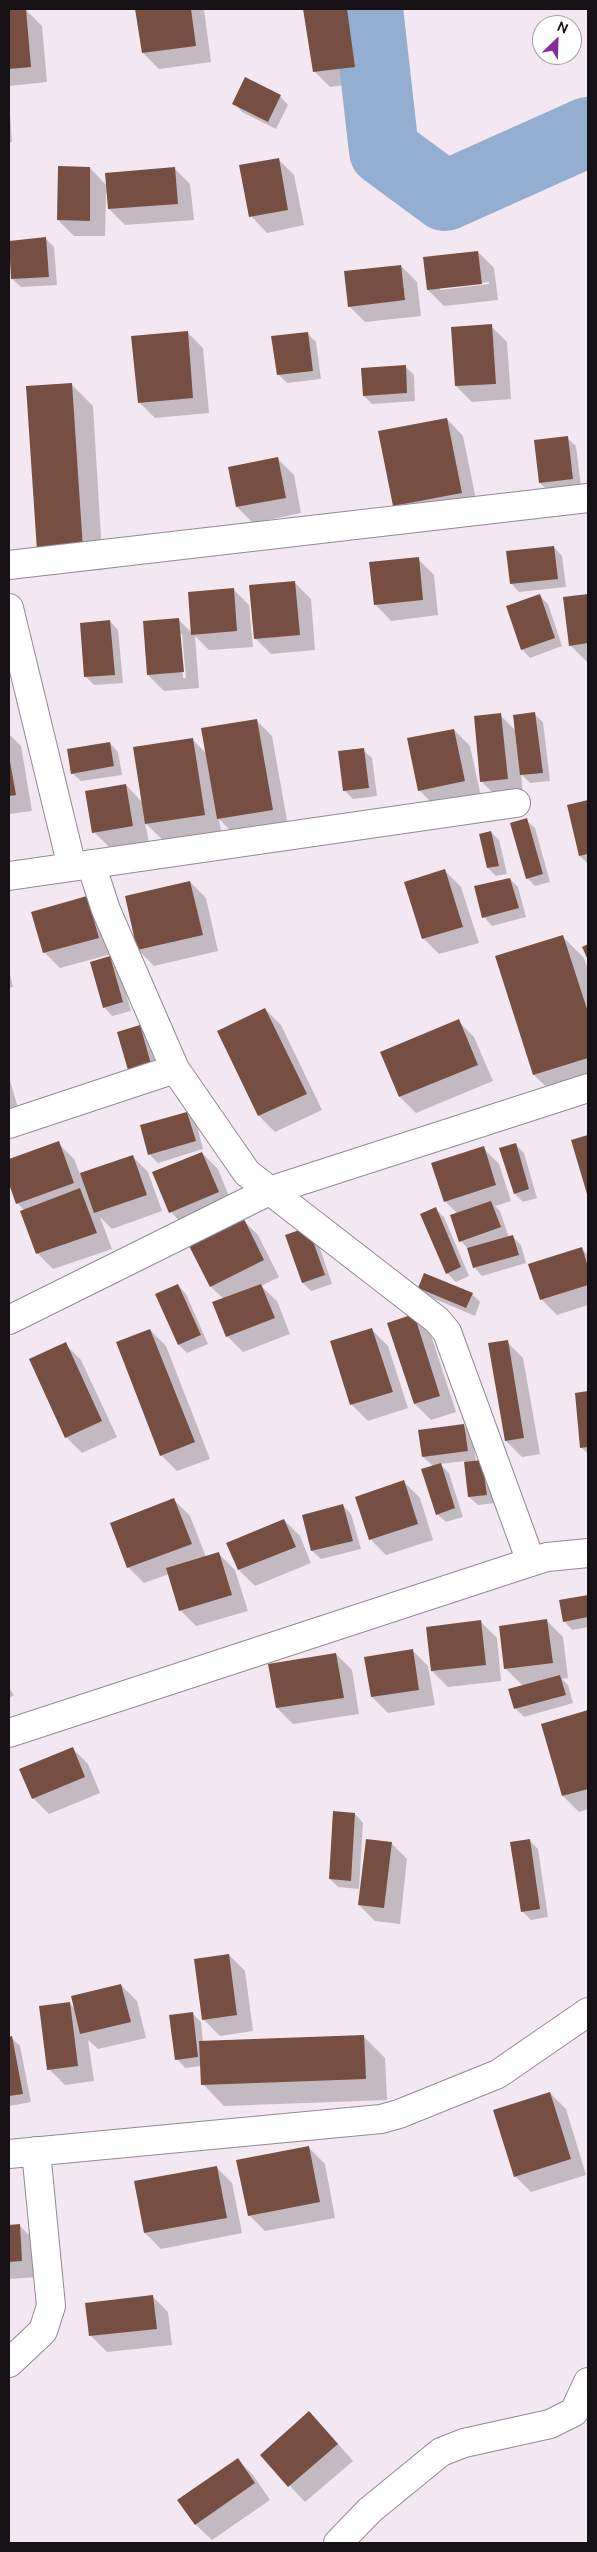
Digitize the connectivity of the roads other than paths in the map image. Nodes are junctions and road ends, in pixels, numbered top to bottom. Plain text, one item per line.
1 (588, 498) edge
2 (9, 565) edge
3 (9, 608) edge
4 (516, 803) dead end
5 (82, 866) junction
6 (9, 876) edge
7 (175, 1069) junction
8 (588, 1088) edge
9 (9, 1124) edge
10 (269, 1191) junction
11 (9, 1320) edge
12 (588, 1553) edge
13 (531, 1562) junction
14 (9, 1733) edge
15 (588, 2012) edge
16 (36, 2151) junction
17 (9, 2154) edge
18 (9, 2362) edge
19 (588, 2382) edge
20 (338, 2543) edge

1 - 2 street
3 - 5 street
4 - 5 street
5 - 6 street
5 - 7 street
7 - 9 street
7 - 10 street
8 - 10 street
10 - 11 street
10 - 13 street
12 - 13 street
13 - 14 street
15 - 16 street
16 - 17 street
16 - 18 street
19 - 20 street

